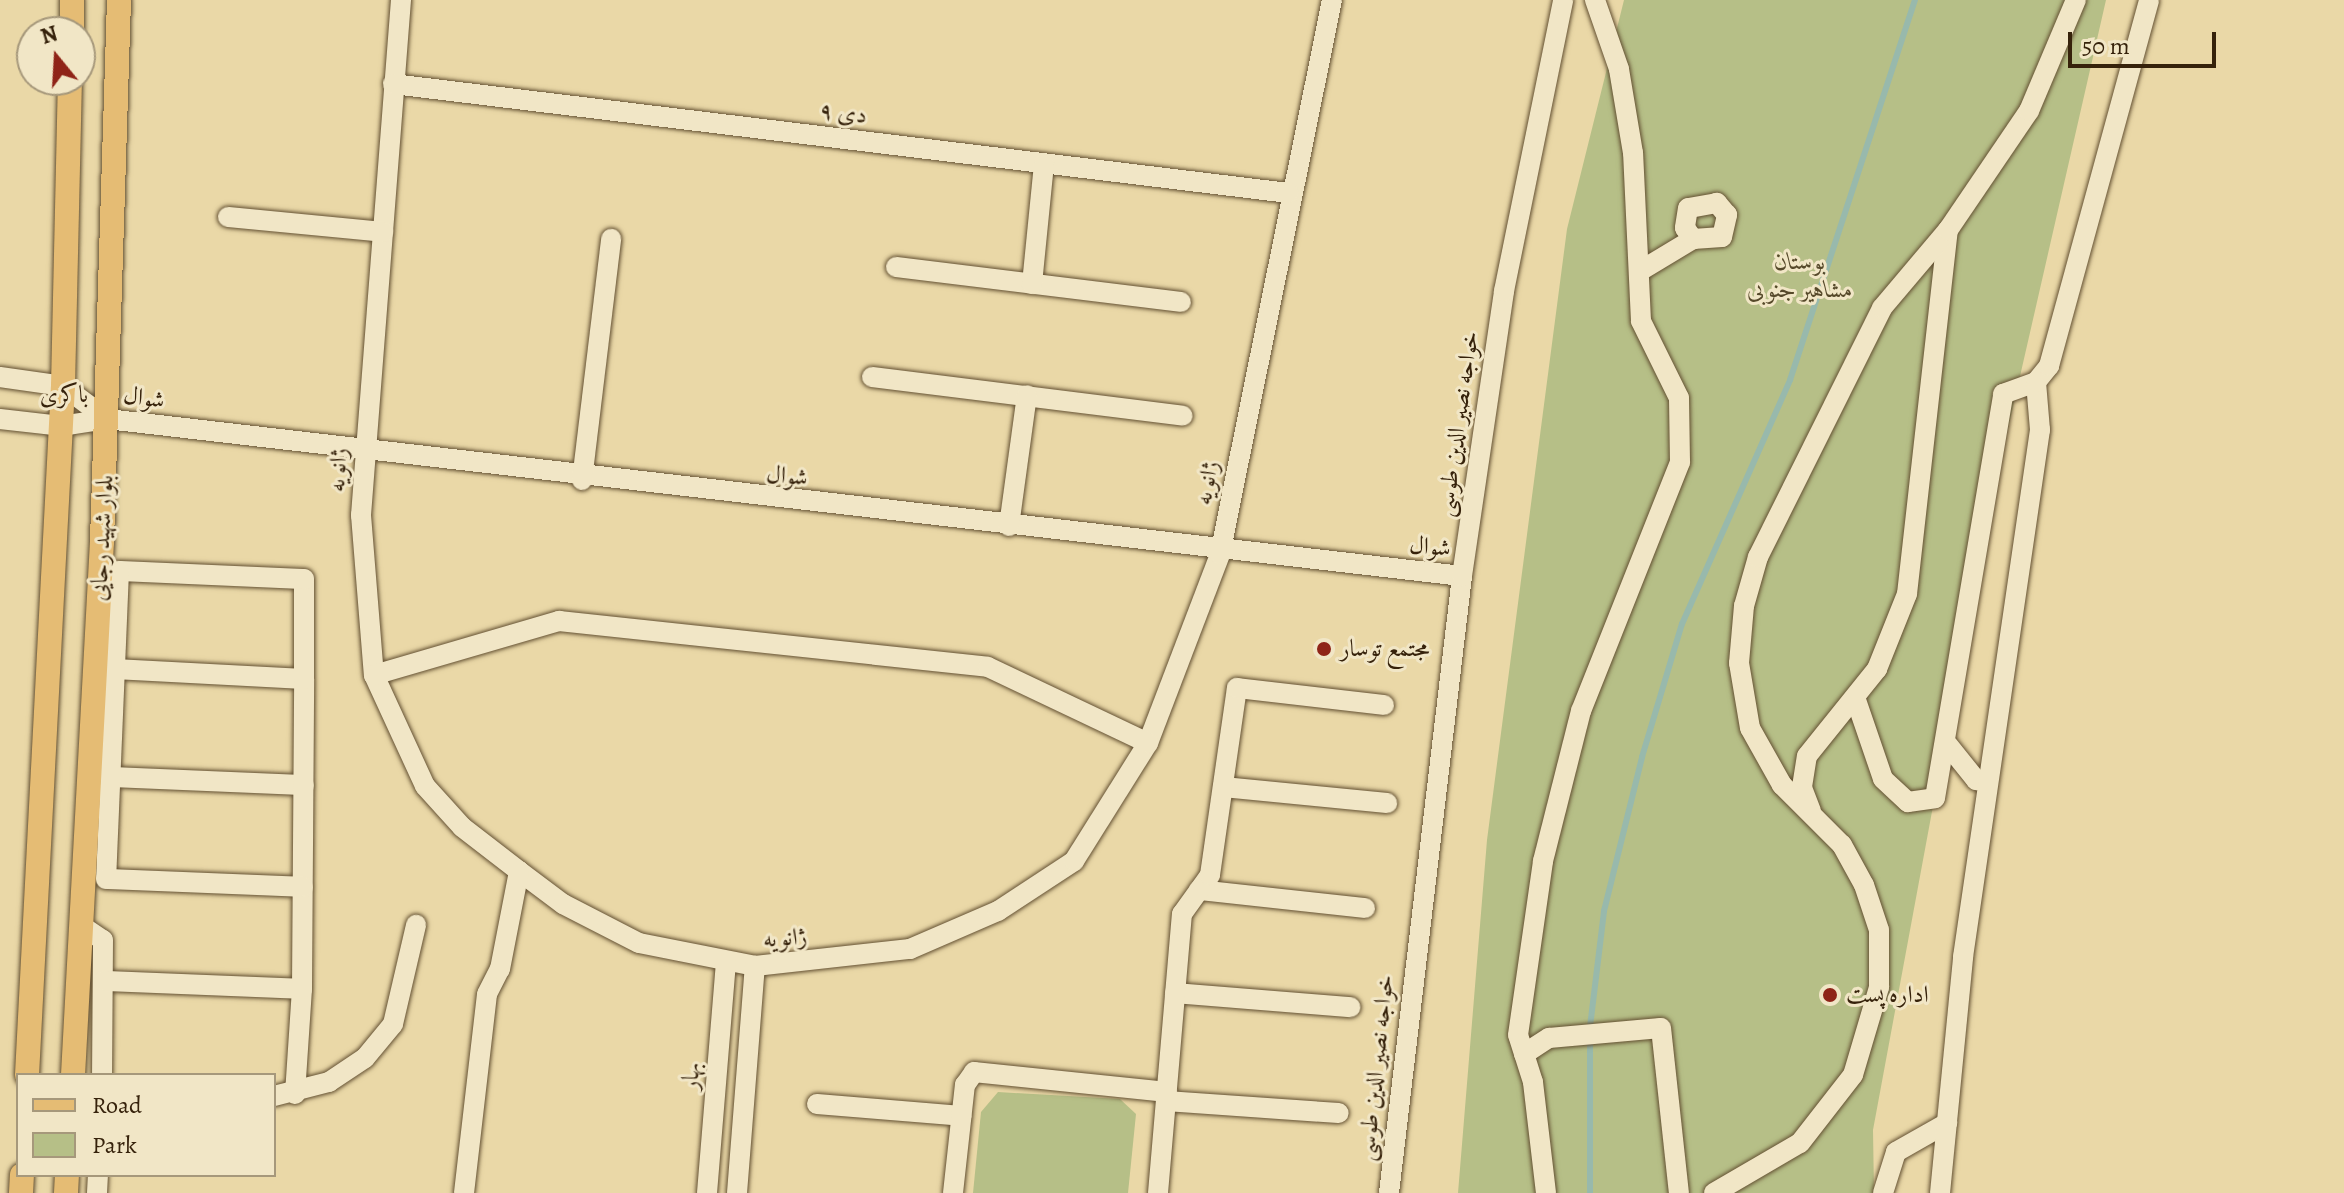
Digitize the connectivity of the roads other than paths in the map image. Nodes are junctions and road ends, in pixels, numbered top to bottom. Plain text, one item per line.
1 (119, 0) edge
2 (401, 0) edge
3 (1332, 0) edge
4 (1563, 0) edge
5 (1595, 0) edge
6 (2076, 0) edge
7 (2149, 0) edge
8 (393, 84) junction
9 (70, 96) edge
10 (1044, 164) junction
11 (1288, 193) junction
12 (228, 217) dead end
13 (1948, 230) junction
14 (383, 232) junction
15 (611, 239) dead end
16 (1693, 239) dead end
17 (896, 267) dead end
18 (1640, 271) junction
19 (1032, 284) junction
20 (1181, 302) dead end
21 (0, 377) edge
22 (872, 377) dead end
23 (2036, 382) junction
24 (63, 386) junction
25 (1027, 395) junction
26 (1183, 416) dead end
27 (0, 419) edge
28 (107, 419) junction
29 (61, 426) junction
30 (365, 452) junction
31 (582, 480) junction
32 (1009, 526) junction
33 (1220, 554) junction
34 (1462, 576) junction
35 (115, 669) junction
36 (374, 675) junction
37 (304, 679) junction
38 (1856, 700) junction
39 (1384, 705) dead end
40 (1148, 743) junction
41 (1948, 745) junction
42 (110, 777) junction
43 (1988, 781) junction
44 (304, 785) junction
45 (1223, 787) junction
46 (1387, 803) dead end
47 (1812, 815) junction
48 (519, 871) junction
49 (303, 887) junction
50 (1199, 890) junction
51 (1365, 908) dead end
52 (416, 925) dead end
53 (82, 926) junction
54 (726, 964) junction
55 (755, 966) junction
56 (104, 981) junction
57 (302, 989) junction
58 (1175, 993) junction
59 (1350, 1007) dead end
60 (1524, 1054) junction
61 (27, 1073) edge
62 (73, 1073) edge
63 (102, 1073) edge
64 (295, 1094) junction
65 (276, 1096) edge
66 (1166, 1097) junction
67 (817, 1104) dead end
68 (1339, 1113) dead end
69 (962, 1116) junction
70 (1947, 1123) junction
71 (464, 1193) edge
72 (707, 1193) edge
73 (737, 1193) edge
74 (953, 1193) edge
75 (1158, 1193) edge
76 (1389, 1193) edge
77 (1546, 1193) edge
78 (1679, 1193) edge
79 (1714, 1193) edge
80 (1883, 1193) edge
81 (1940, 1193) edge

1 - 28 main road, بلوار شهید رجایی
2 - 8 street, ژانویه
3 - 11 street, ژانویه
4 - 34 street, خواجه نصیر الدین طوسی
5 - 18 street
6 - 13 street
7 - 23 street
8 - 10 street, ۹ دی
8 - 14 street, ژانویه
9 - 24 main road, بلوار شهید رجایی
10 - 11 street, ۹ دی
10 - 19 street
11 - 33 street, ژانویه
12 - 14 street
13 - 38 street
13 - 47 street
14 - 30 street, ژانویه
15 - 31 street
16 - 18 street
17 - 19 street
18 - 60 street
19 - 20 street
21 - 24 street, باکری
22 - 25 street
23 - 41 street
23 - 43 street
24 - 28 street, باکری
24 - 29 main road, بلوار شهید رجایی
25 - 26 street
25 - 32 street
27 - 29 street, باکری
28 - 29 street, باکری
28 - 30 street, شوال
28 - 53 main road, بلوار شهید رجایی
29 - 61 main road, بلوار شهید رجایی
30 - 31 street, شوال
30 - 36 street, ژانویه
31 - 32 street, شوال
32 - 33 street, شوال
33 - 34 street, شوال
33 - 40 street, ژانویه
34 - 76 street, خواجه نصیر الدین طوسی
35 - 37 street
35 - 37 street
35 - 42 street
36 - 40 street
36 - 48 street, ژانویه
37 - 44 street
38 - 41 street
38 - 47 street
39 - 45 street
40 - 55 street, ژانویه
41 - 43 street
42 - 44 street
42 - 49 street
43 - 70 street
44 - 49 street
45 - 46 street
45 - 50 street
47 - 79 street
48 - 54 street, ژانویه
48 - 71 street
49 - 57 street
50 - 51 street
50 - 58 street
52 - 64 street
53 - 56 street
53 - 62 main road, بلوار شهید رجایی
54 - 55 street, ژانویه
54 - 72 street, بهار
55 - 73 street
56 - 57 street
56 - 63 street
57 - 64 street
58 - 59 street
58 - 66 street
60 - 77 street
60 - 78 street
64 - 65 street
66 - 68 street
66 - 69 street
66 - 75 street
67 - 69 street
69 - 74 street
70 - 80 street
70 - 81 street

